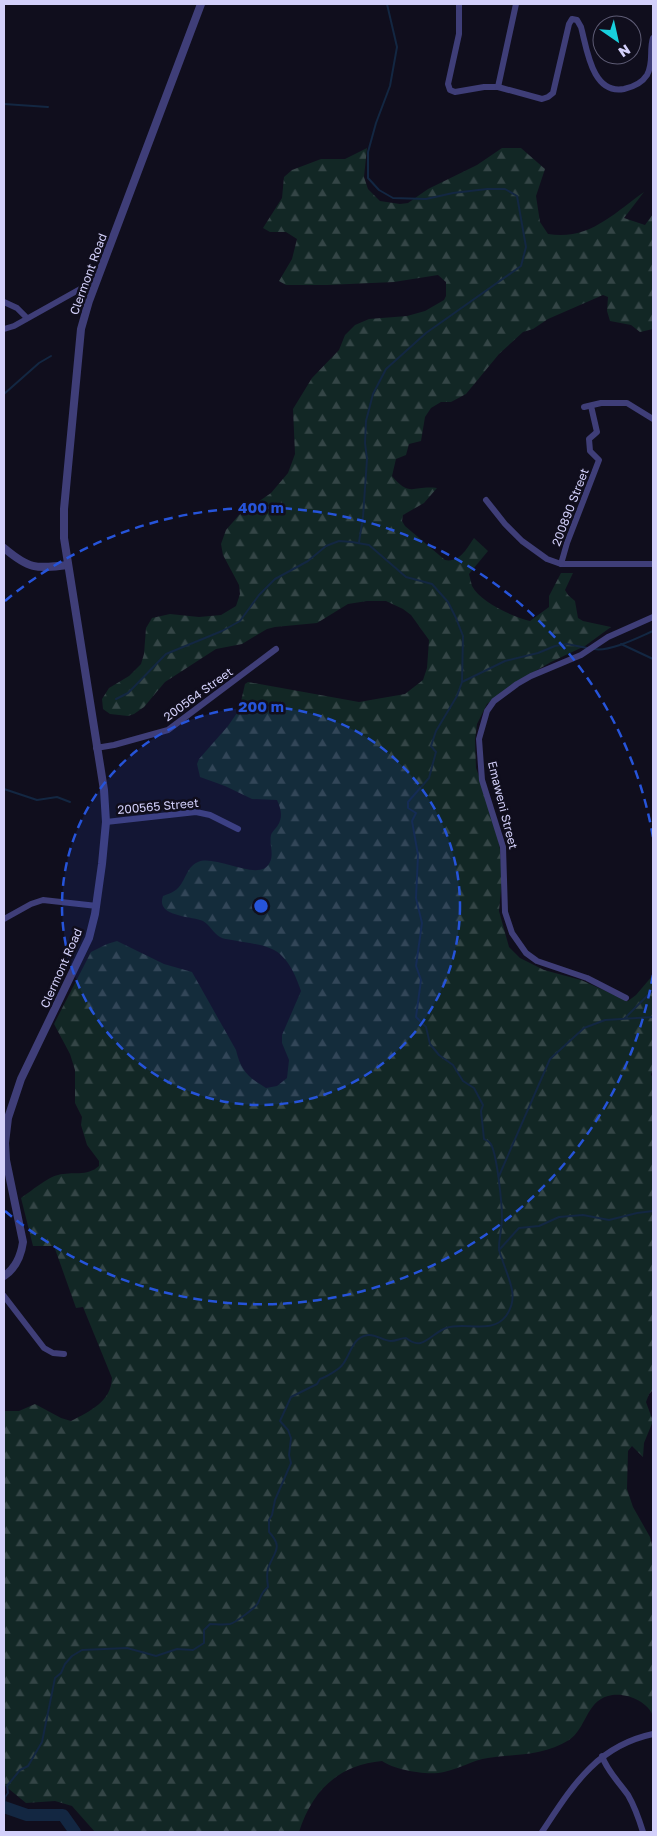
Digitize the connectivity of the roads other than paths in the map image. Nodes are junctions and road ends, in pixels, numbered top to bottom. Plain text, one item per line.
1 (201, 4) edge
2 (459, 4) edge
3 (516, 4) edge
4 (653, 38) edge
5 (498, 88) junction
6 (98, 279) junction
7 (4, 302) edge
8 (27, 318) junction
9 (4, 328) edge
10 (653, 419) edge
11 (486, 500) dead end
12 (4, 548) edge
13 (561, 564) junction
14 (653, 564) edge
15 (68, 565) junction
16 (653, 617) edge
17 (276, 649) dead end
18 (96, 748) junction
19 (106, 822) junction
20 (238, 829) dead end
21 (97, 906) junction
22 (4, 919) edge
23 (626, 998) dead end
24 (7, 1181) edge
25 (4, 1276) edge
26 (4, 1296) edge
27 (64, 1354) dead end
28 (653, 1734) edge
29 (602, 1756) junction
30 (542, 1832) edge
31 (643, 1832) edge

1 - 6 street, Clermont Road
2 - 5 street
3 - 5 street
4 - 5 street
6 - 8 street
6 - 15 street, Clermont Road
7 - 8 street
8 - 9 street
10 - 13 street, 200890 Street
11 - 13 street
12 - 15 street
13 - 14 street
15 - 18 street, Clermont Road
16 - 23 street, Emaweni Street
17 - 18 street, 200564 Street
18 - 19 street, Clermont Road
19 - 20 street, 200565 Street
19 - 21 street, Clermont Road
21 - 22 street
21 - 24 street, Clermont Road
24 - 25 street, Clermont Road
26 - 27 street
28 - 29 street
29 - 30 street
29 - 31 street

